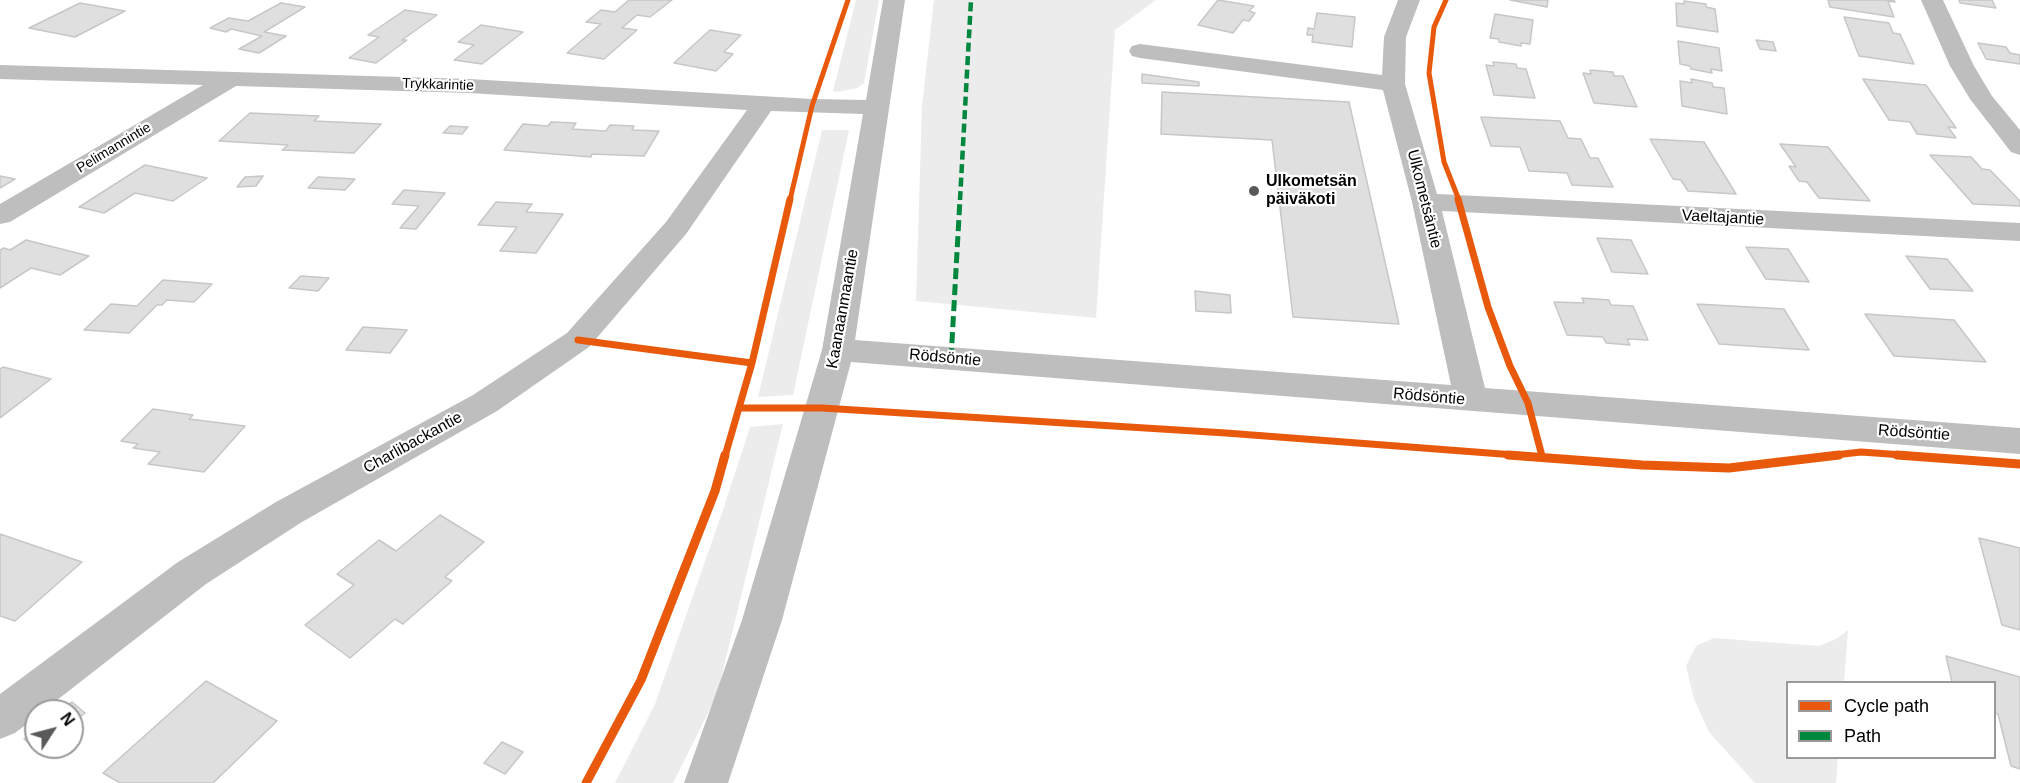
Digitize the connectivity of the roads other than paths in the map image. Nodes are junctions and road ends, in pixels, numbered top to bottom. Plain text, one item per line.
1 (894, 0) edge
2 (1409, 0) edge
3 (1932, 0) edge
4 (1140, 51) dead end
5 (0, 72) edge
6 (229, 80) junction
7 (1393, 84) junction
8 (765, 102) junction
9 (876, 107) junction
10 (2020, 147) edge
11 (1426, 202) junction
12 (0, 216) edge
13 (2020, 232) edge
14 (838, 350) junction
15 (1471, 400) junction
16 (2020, 441) edge
17 (0, 719) edge
18 (706, 783) edge

1 - 9 street, Kaanaanmaantie
2 - 7 street, Ulkometsäntie
3 - 10 street
4 - 7 street
5 - 6 street, Trykkarintie
6 - 8 street, Trykkarintie
6 - 12 street, Pelimannintie
7 - 11 street, Ulkometsäntie
8 - 9 street, Trykkarintie
8 - 17 street, Charlibackantie
9 - 14 street, Kaanaanmaantie
11 - 13 street, Vaeltajantie
11 - 15 street, Ulkometsäntie
14 - 15 street, Rödsöntie
14 - 18 street, Kaanaanmaantie
15 - 16 street, Rödsöntie

